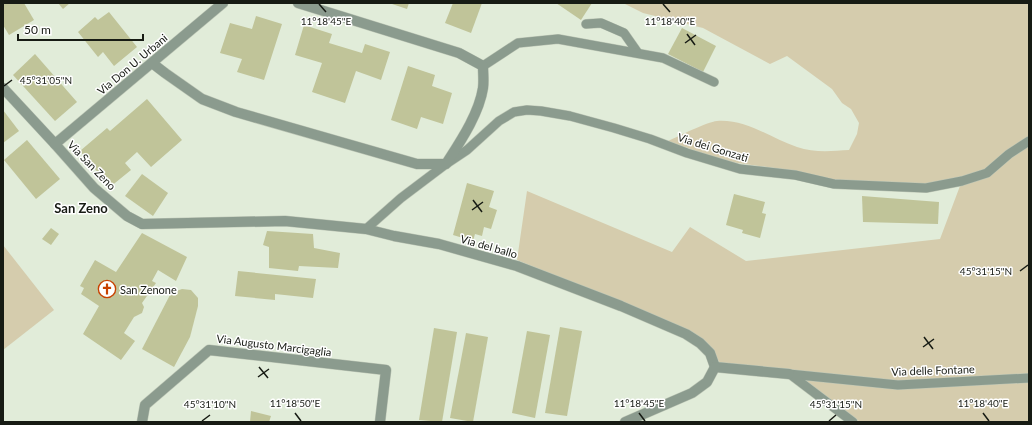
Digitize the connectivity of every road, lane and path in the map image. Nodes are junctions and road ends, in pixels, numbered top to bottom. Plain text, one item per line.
1 (223, 3) edge
2 (298, 3) edge
3 (586, 24) dead end
4 (638, 53) junction
5 (152, 63) junction
6 (483, 66) junction
7 (714, 82) dead end
8 (3, 88) edge
9 (1029, 141) edge
10 (55, 144) junction
11 (446, 164) junction
12 (229, 223) joint
13 (366, 229) junction
14 (715, 367) junction
15 (790, 374) junction
16 (1029, 378) edge
17 (142, 422) edge
18 (380, 422) edge
19 (625, 422) edge
20 (853, 422) edge

1 - 5 street, Via Don U. Urbani
2 - 6 street
3 - 4 lane
4 - 6 lane
4 - 7 lane
5 - 10 street, Via Don U. Urbani
5 - 11 street
6 - 11 street, Via dei Gonzati
8 - 10 street, Via San Zeno
9 - 11 lane, Via dei Gonzati
10 - 12 street, Via San Zeno
11 - 13 lane, Via dei Gonzati
12 - 13 street, Via del ballo
13 - 14 street, Via del ballo
14 - 15 street
14 - 19 street
15 - 16 lane, Via delle Fontane
15 - 20 lane
17 - 18 street, Via Augusto Marcigaglia

